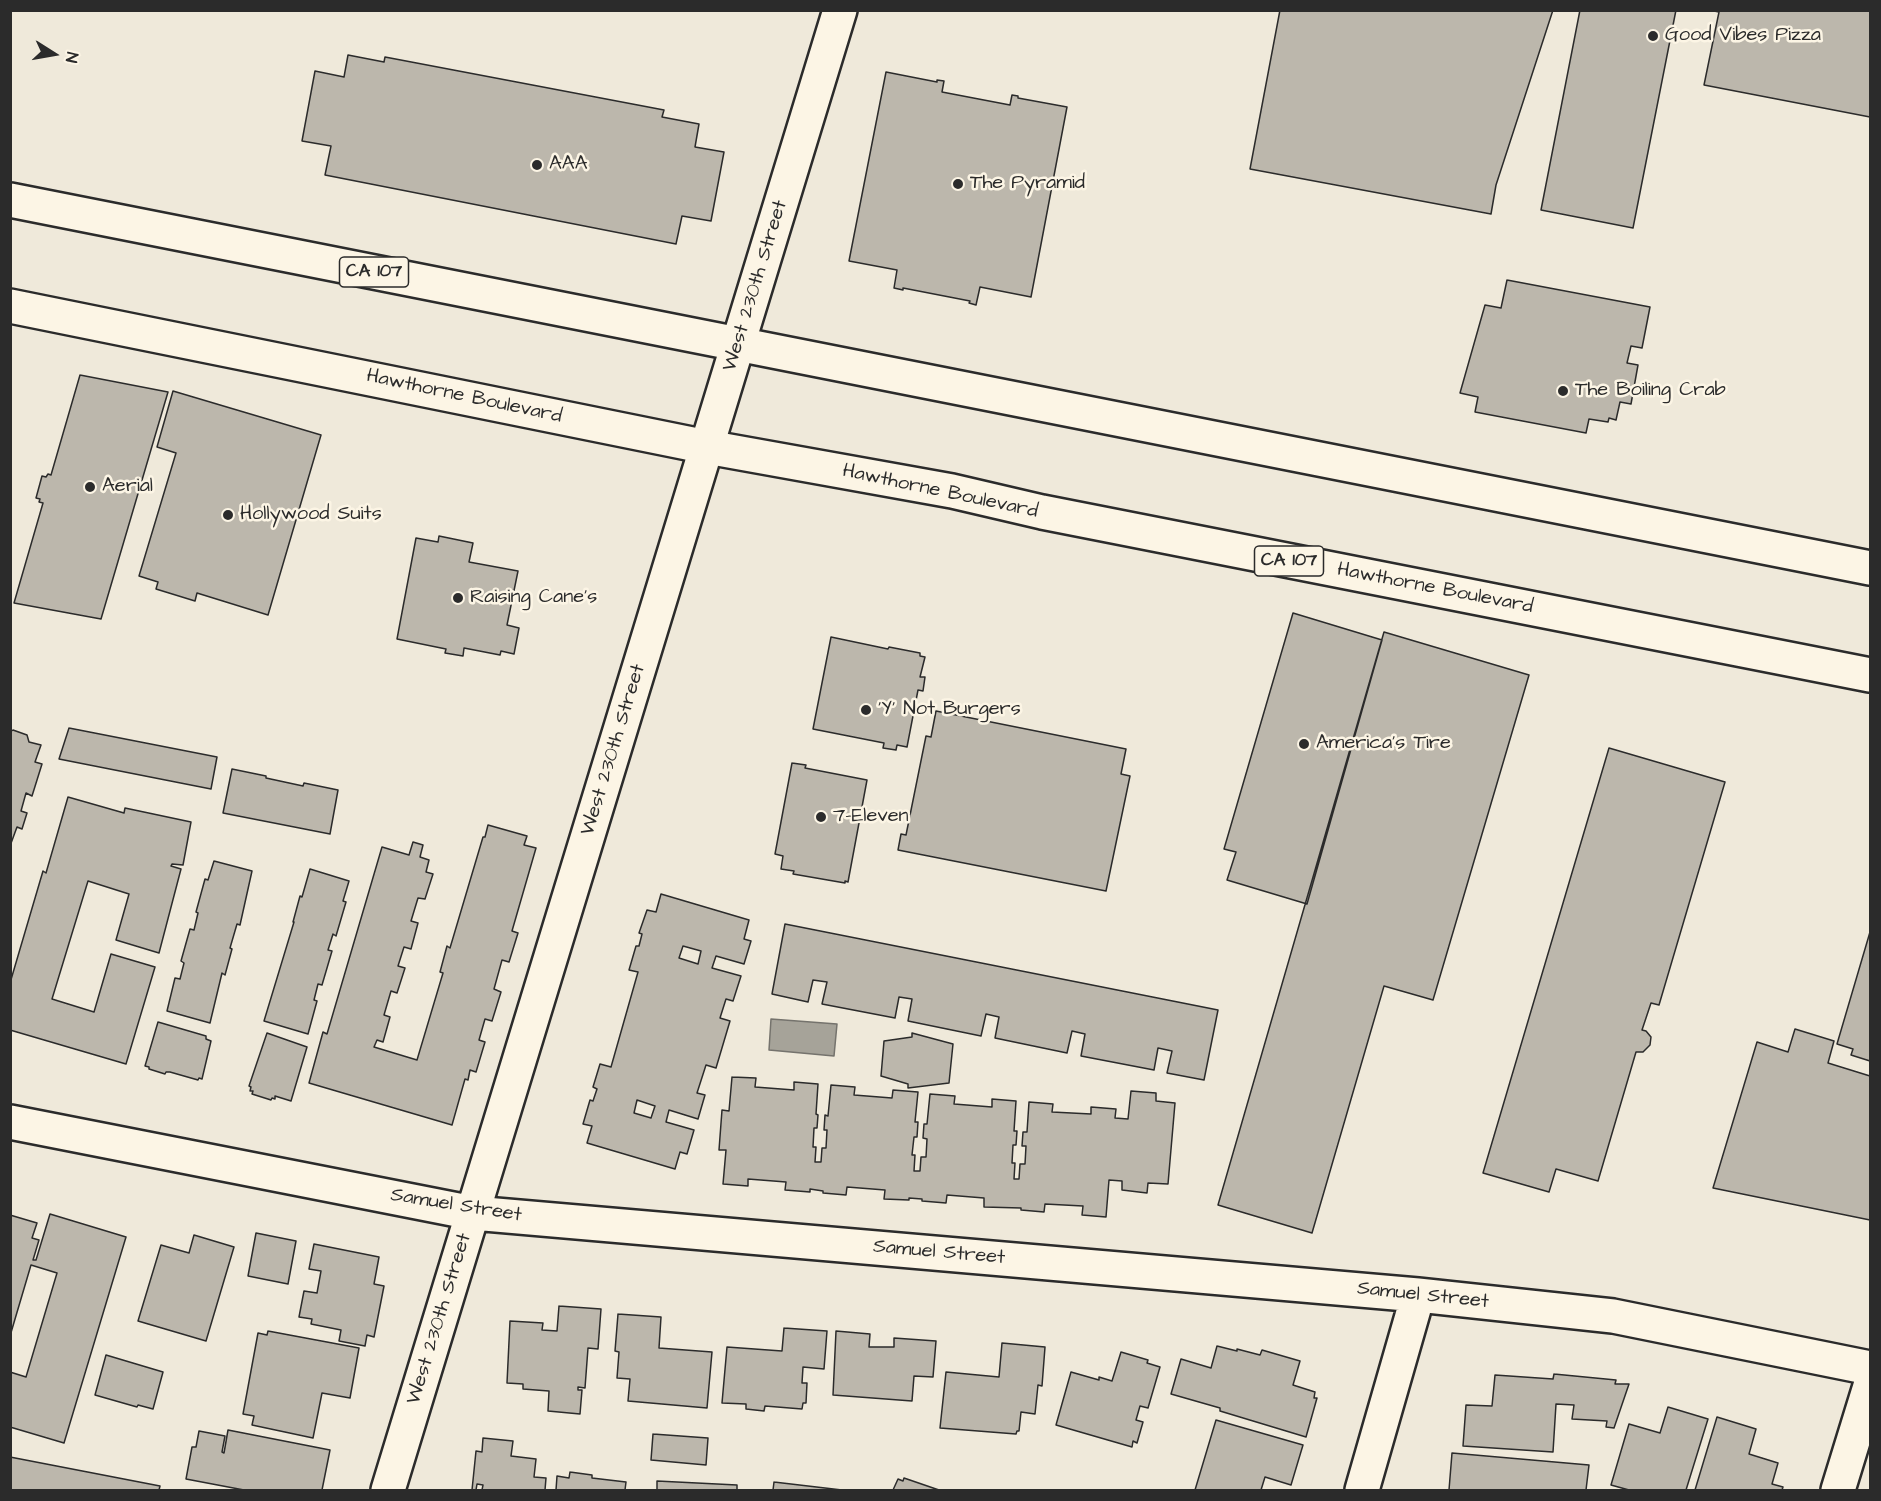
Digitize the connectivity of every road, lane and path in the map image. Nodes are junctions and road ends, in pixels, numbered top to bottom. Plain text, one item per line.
1 (840, 10) edge
2 (10, 200) edge
3 (10, 306) edge
4 (738, 344) junction
5 (707, 447) junction
6 (1870, 568) edge
7 (1870, 675) edge
8 (10, 1122) edge
9 (473, 1213) junction
10 (1418, 1295) junction
11 (1870, 1368) edge
12 (1870, 1386) edge
13 (388, 1491) edge
14 (1362, 1491) edge
15 (1838, 1491) edge

1 - 4 main road, West 230th Street
2 - 4 main road, CA 107
3 - 5 main road, Hawthorne Boulevard / CA 107
4 - 5 main road, West 230th Street
4 - 6 main road, CA 107
5 - 7 main road, Hawthorne Boulevard / CA 107
5 - 9 main road, West 230th Street
8 - 9 main road, Samuel Street
9 - 10 main road, Samuel Street
9 - 13 main road, West 230th Street
10 - 11 main road, Samuel Street
10 - 14 main road
12 - 15 main road

